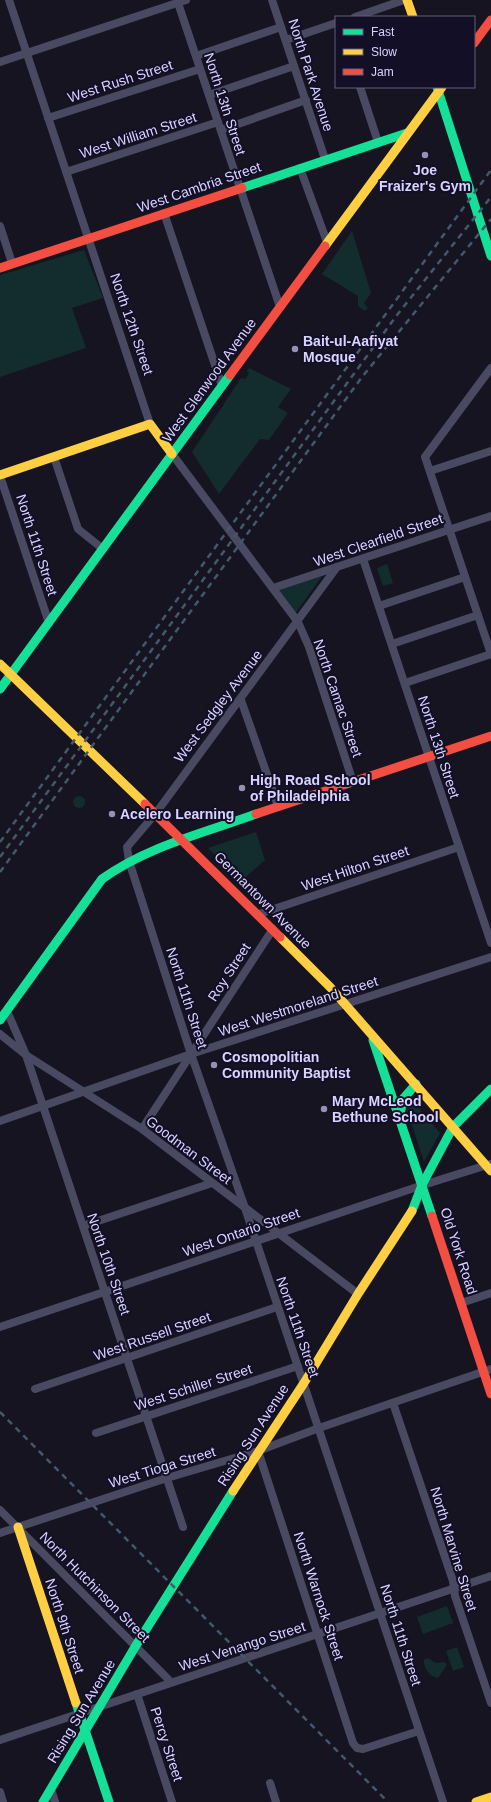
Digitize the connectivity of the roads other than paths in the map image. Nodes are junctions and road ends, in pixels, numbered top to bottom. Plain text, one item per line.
1 (9, 0) edge
2 (186, 0) edge
3 (272, 0) edge
4 (406, 0) edge
5 (177, 1) edge
6 (358, 16) edge
7 (413, 16) edge
8 (491, 20) edge
9 (335, 24) edge
10 (281, 27) junction
11 (286, 40) junction
12 (475, 42) edge
13 (26, 54) junction
14 (196, 56) junction
15 (0, 62) edge
16 (294, 66) junction
17 (200, 69) junction
18 (360, 88) edge
19 (439, 88) edge
20 (209, 95) junction
21 (306, 100) junction
22 (48, 118) junction
23 (219, 126) junction
24 (407, 133) junction
25 (378, 142) junction
26 (325, 159) junction
27 (300, 168) junction
28 (66, 172) junction
29 (239, 188) junction
30 (164, 214) junction
31 (0, 226) edge
32 (88, 238) junction
33 (327, 242) junction
34 (491, 256) edge
35 (12, 263) junction
36 (0, 268) edge
37 (280, 307) junction
38 (491, 368) edge
39 (222, 386) junction
40 (150, 424) junction
41 (491, 451) edge
42 (172, 454) junction
43 (54, 457) junction
44 (430, 471) junction
45 (0, 476) edge
46 (491, 516) edge
47 (449, 530) junction
48 (103, 549) junction
49 (363, 559) junction
50 (337, 567) junction
51 (465, 577) junction
52 (273, 588) junction
53 (379, 606) junction
54 (478, 615) junction
55 (298, 622) junction
56 (49, 623) junction
57 (392, 644) junction
58 (491, 654) edge
59 (0, 664) edge
60 (6, 679) edge
61 (405, 683) junction
62 (0, 689) edge
63 (241, 700) junction
64 (491, 736) edge
65 (429, 758) junction
66 (353, 782) junction
67 (278, 806) junction
68 (156, 814) junction
69 (184, 840) junction
70 (459, 846) junction
71 (129, 861) junction
72 (259, 914) junction
73 (273, 929) junction
74 (491, 943) edge
75 (491, 957) edge
76 (346, 1004) junction
77 (7, 1011) junction
78 (0, 1020) edge
79 (368, 1030) junction
80 (0, 1034) edge
81 (191, 1054) junction
82 (26, 1055) junction
83 (416, 1084) junction
84 (491, 1089) edge
85 (85, 1092) junction
86 (43, 1106) junction
87 (400, 1117) junction
88 (0, 1121) edge
89 (453, 1127) junction
90 (142, 1129) junction
91 (489, 1167) edge
92 (212, 1183) junction
93 (422, 1185) junction
94 (245, 1208) junction
95 (83, 1226) junction
96 (278, 1233) junction
97 (256, 1241) junction
98 (105, 1292) junction
99 (491, 1293) edge
100 (358, 1294) junction
101 (461, 1303) junction
102 (277, 1308) junction
103 (0, 1327) edge
104 (127, 1358) junction
105 (298, 1366) junction
106 (487, 1370) edge
107 (304, 1383) junction
108 (35, 1389) dead end
109 (491, 1394) edge
110 (393, 1403) junction
111 (147, 1416) junction
112 (319, 1428) junction
113 (96, 1433) dead end
114 (258, 1451) junction
115 (167, 1478) junction
116 (0, 1510) edge
117 (18, 1527) junction
118 (183, 1527) dead end
119 (0, 1533) edge
120 (491, 1576) edge
121 (454, 1589) junction
122 (380, 1613) junction
123 (318, 1635) junction
124 (135, 1647) junction
125 (171, 1682) junction
126 (137, 1694) junction
127 (491, 1703) edge
128 (100, 1706) junction
129 (78, 1714) junction
130 (419, 1731) junction
131 (85, 1733) junction
132 (0, 1740) edge
133 (270, 1783) dead end
134 (51, 1789) junction
135 (0, 1792) edge
136 (491, 1797) edge
137 (4, 1802) edge
138 (43, 1802) edge
139 (55, 1802) edge
140 (109, 1802) edge
141 (172, 1802) edge
142 (276, 1802) edge
143 (443, 1802) edge
144 (476, 1802) edge

1 - 13 street, North 12th Street
2 - 5 street
3 - 10 street, North Park Avenue
4 - 6 street
4 - 7 street
5 - 13 street
5 - 14 street, North 13th Street
8 - 12 street
9 - 11 street
10 - 11 street, North Park Avenue
10 - 14 street
11 - 16 street, North Park Avenue
13 - 15 street
13 - 22 street, North 12th Street
14 - 17 street, North 13th Street
16 - 20 street
16 - 21 street, North Park Avenue
17 - 20 street, North 13th Street
17 - 22 street, West Rush Street
18 - 25 street
19 - 24 street, West Glenwood Avenue
19 - 34 street
20 - 23 street, North 13th Street
21 - 23 street, West William Street
21 - 26 street, North Park Avenue
22 - 28 street, North 12th Street
23 - 28 street, West William Street
23 - 29 street, North 13th Street
24 - 25 street, West Cambria Street
24 - 33 street, West Glenwood Avenue
25 - 26 street, West Cambria Street
26 - 27 street, West Cambria Street
27 - 29 street, West Cambria Street
27 - 33 street
28 - 32 street, North 12th Street
29 - 30 street, West Cambria Street
29 - 37 street, North 13th Street
30 - 32 street, West Cambria Street
30 - 39 street
31 - 35 street
32 - 35 street, West Cambria Street
32 - 40 street, North 12th Street
33 - 37 street, West Glenwood Avenue
35 - 36 street, West Cambria Street
37 - 39 street, West Glenwood Avenue
38 - 44 street
39 - 42 street, West Glenwood Avenue
40 - 42 street, North 12th Street
40 - 43 street
41 - 44 street
42 - 48 street, West Glenwood Avenue
42 - 52 street, North 12th Street
43 - 45 street
43 - 48 street
44 - 47 street
45 - 56 street, North 11th Street
46 - 47 street, West Clearfield Street
47 - 49 street, West Clearfield Street
47 - 51 street
48 - 56 street, West Glenwood Avenue
49 - 50 street, West Clearfield Street
49 - 53 street, North 13th Street
50 - 52 street, West Clearfield Street
50 - 55 street, West Sedgley Avenue
51 - 53 street
51 - 54 street
52 - 55 street, North 12th Street
53 - 57 street, North 13th Street
54 - 57 street
54 - 58 street
55 - 63 street, West Sedgley Avenue
55 - 66 street, North Camac Street
56 - 60 street, West Glenwood Avenue
57 - 61 street, North 13th Street
58 - 61 street
59 - 60 street, Germantown Avenue
60 - 62 street, West Glenwood Avenue
60 - 68 street, Germantown Avenue
61 - 65 street, North 13th Street
63 - 67 street
63 - 68 street, West Sedgley Avenue
64 - 65 street
65 - 66 street
65 - 70 street, North 13th Street
66 - 67 street
67 - 69 street
68 - 69 street, Germantown Avenue
68 - 71 street, West Sedgley Avenue
69 - 71 street
69 - 72 street, Germantown Avenue
70 - 72 street, West Hilton Street
70 - 74 street, North 13th Street
71 - 77 street
71 - 81 street, North 11th Street
72 - 73 street, Germantown Avenue
73 - 76 street, Germantown Avenue
73 - 81 street, Roy Street
75 - 76 street, West Westmoreland Street
76 - 79 street, Germantown Avenue
76 - 81 street, West Westmoreland Street
77 - 78 street
77 - 82 street, North 10th Street
79 - 83 street, Germantown Avenue
79 - 87 street, Old York Road
80 - 82 street, Goodman Street
81 - 85 street, West Westmoreland Street
81 - 90 street, Roy Street
81 - 94 street, North 11th Street
82 - 85 street, Goodman Street
82 - 86 street, North 10th Street
83 - 87 street, Old York Road
83 - 89 street, Germantown Avenue
84 - 89 street, Rising Sun Avenue
85 - 86 street, West Westmoreland Street
85 - 90 street, Goodman Street
86 - 88 street, West Westmoreland Street
86 - 95 street, North 10th Street
87 - 93 street, Old York Road
89 - 91 street, Germantown Avenue
89 - 93 street, Rising Sun Avenue
90 - 92 street, Goodman Street
91 - 93 street, West Ontario Street
92 - 94 street, Goodman Street
92 - 95 street
93 - 96 street, West Ontario Street
93 - 100 street, Rising Sun Avenue
93 - 101 street, Old York Road
94 - 96 street, Goodman Street
94 - 97 street, North 11th Street
95 - 98 street, North 10th Street
96 - 97 street, West Ontario Street
96 - 100 street, Goodman Street
97 - 98 street, West Ontario Street
97 - 102 street, North 11th Street
98 - 103 street, West Ontario Street
98 - 104 street, North 10th Street
99 - 101 street
100 - 107 street, Rising Sun Avenue
101 - 106 street, Old York Road
102 - 104 street, West Russell Street
102 - 105 street, North 11th Street
104 - 108 street, West Russell Street
104 - 111 street, North 10th Street
105 - 107 street, North 11th Street
105 - 111 street, West Schiller Street
106 - 109 street, Old York Road
106 - 110 street, West Tioga Street
107 - 112 street, North 11th Street
107 - 114 street, Rising Sun Avenue
110 - 112 street, West Tioga Street
110 - 121 street, North Marvine Street
111 - 113 street, West Schiller Street
111 - 115 street, North 10th Street
112 - 114 street, West Tioga Street
112 - 122 street, North 11th Street
114 - 115 street, West Tioga Street
114 - 123 street, North Warnock Street
114 - 124 street, Rising Sun Avenue
115 - 117 street, West Tioga Street
115 - 118 street, North 10th Street
116 - 117 street, North Hutchinson Street
117 - 119 street, West Tioga Street
117 - 124 street, North Hutchinson Street
117 - 129 street, North 9th Street
120 - 121 street, West Venango Street
121 - 122 street, West Venango Street
121 - 127 street, North Marvine Street
122 - 123 street, West Venango Street
122 - 130 street, North 11th Street
123 - 125 street, West Venango Street
123 - 130 street, North Warnock Street
124 - 125 street, North Hutchinson Street
124 - 128 street, Rising Sun Avenue
125 - 126 street, West Venango Street
126 - 128 street, West Venango Street
126 - 141 street, Percy Street
128 - 129 street, West Venango Street
128 - 131 street, Rising Sun Avenue
129 - 131 street, North 9th Street
129 - 132 street, West Venango Street
130 - 143 street, North 11th Street
131 - 134 street, Rising Sun Avenue
131 - 140 street, North 9th Street
133 - 142 street
134 - 138 street, Rising Sun Avenue
134 - 139 street
135 - 137 street
136 - 144 street

